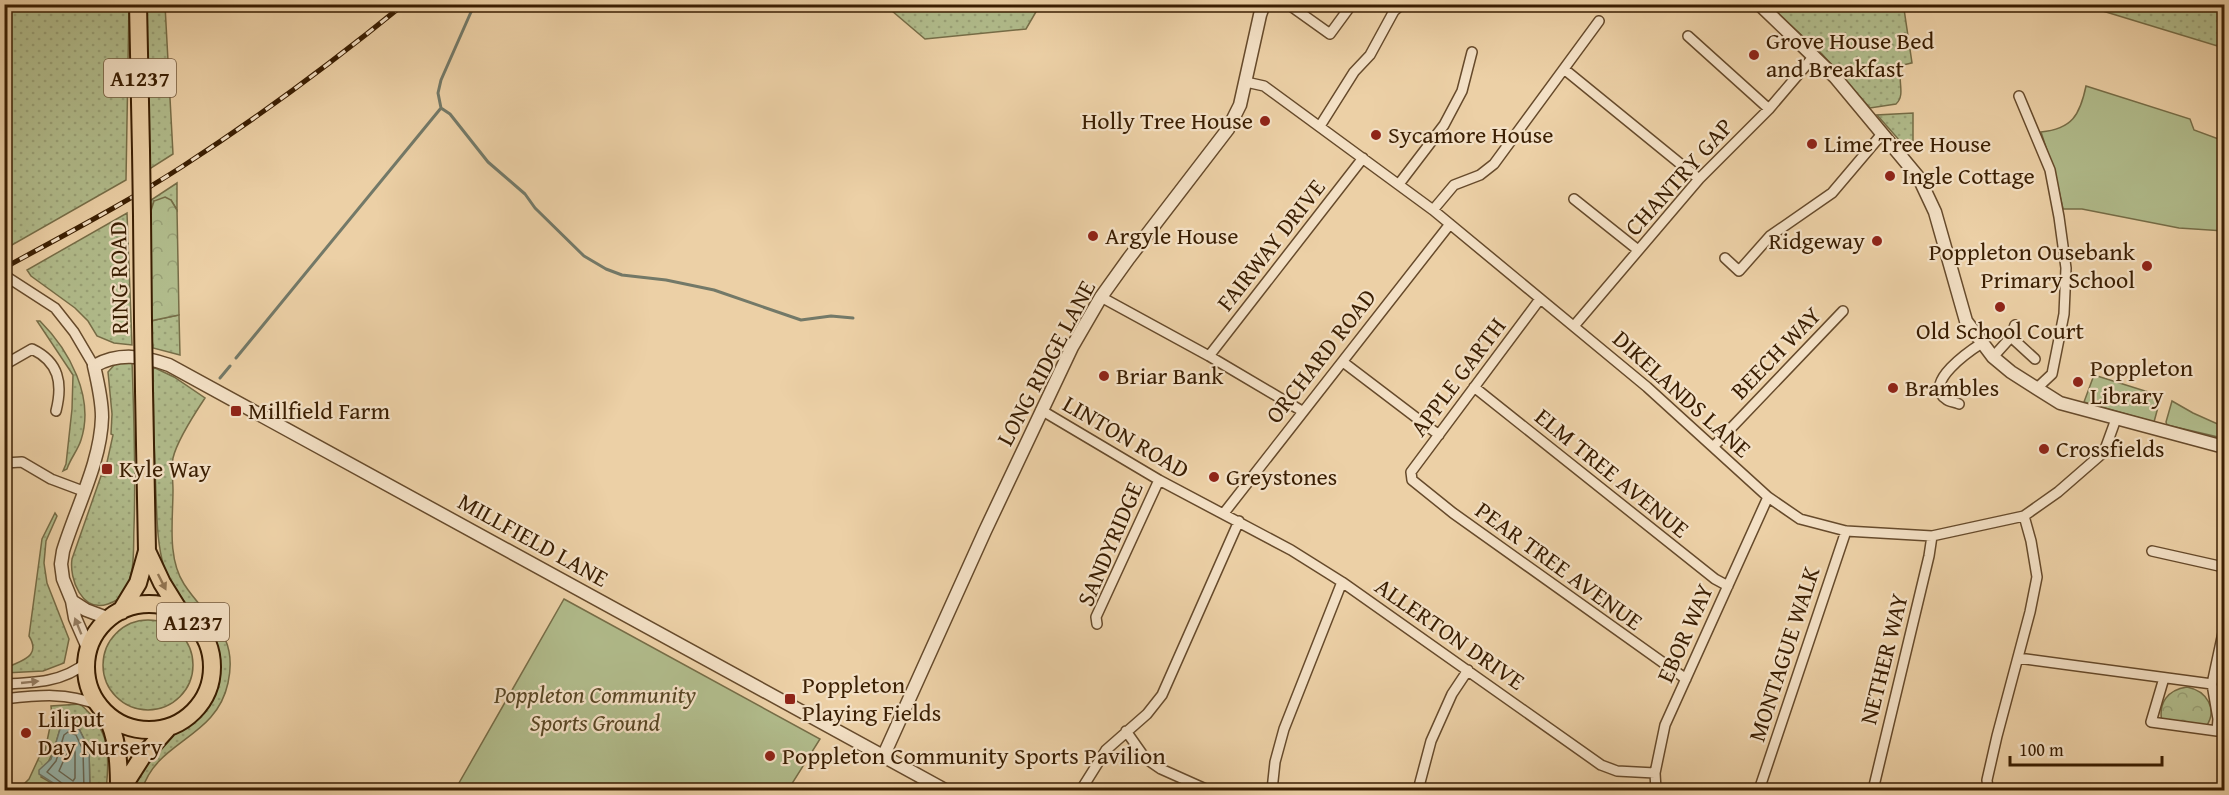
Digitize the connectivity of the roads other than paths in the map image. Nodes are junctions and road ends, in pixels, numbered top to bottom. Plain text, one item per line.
1 (138, 4) edge
2 (1264, 4) edge
3 (1288, 4) edge
4 (1352, 4) edge
5 (1402, 4) edge
6 (1759, 4) edge
7 (1599, 21) dead end
8 (1688, 36) dead end
9 (1472, 52) dead end
10 (1814, 56) junction
11 (1564, 69) junction
12 (1246, 82) junction
13 (2019, 96) dead end
14 (1769, 109) junction
15 (1320, 126) junction
16 (1882, 134) junction
17 (1363, 158) junction
18 (1699, 179) junction
19 (1399, 184) junction
20 (1574, 199) dead end
21 (1433, 210) junction
22 (1450, 224) junction
23 (1638, 250) junction
24 (1725, 258) dead end
25 (4, 274) edge
26 (1101, 297) junction
27 (1540, 299) junction
28 (1843, 311) dead end
29 (2015, 325) dead end
30 (1574, 326) junction
31 (2011, 338) junction
32 (1982, 343) junction
33 (1209, 356) junction
34 (1994, 357) junction
35 (2035, 359) dead end
36 (1343, 362) junction
37 (4, 365) edge
38 (94, 366) junction
39 (1474, 387) junction
40 (2036, 389) junction
41 (1959, 404) dead end
42 (1041, 410) junction
43 (57, 411) dead end
44 (1302, 411) junction
45 (2116, 419) junction
46 (1439, 435) junction
47 (1713, 447) junction
48 (2224, 447) edge
49 (4, 463) edge
50 (1160, 480) junction
51 (1412, 480) joint
52 (83, 491) junction
53 (1768, 497) junction
54 (1224, 513) junction
55 (2024, 516) junction
56 (1239, 521) junction
57 (1846, 531) junction
58 (1932, 536) junction
59 (147, 551) junction
60 (2152, 551) dead end
61 (2224, 571) edge
62 (1342, 582) junction
63 (1728, 586) junction
64 (72, 601) junction
65 (180, 612) junction
66 (115, 615) junction
67 (1097, 624) dead end
68 (2224, 628) edge
69 (88, 656) junction
70 (2018, 658) junction
71 (1468, 670) junction
72 (2164, 678) junction
73 (1686, 679) junction
74 (4, 684) edge
75 (2212, 684) junction
76 (7, 701) edge
77 (102, 708) junction
78 (169, 727) junction
79 (1126, 731) junction
80 (883, 757) junction
81 (1655, 773) junction
82 (4, 780) edge
83 (6, 790) edge
84 (120, 790) edge
85 (945, 790) edge
86 (1081, 790) edge
87 (1208, 790) edge
88 (1272, 790) edge
89 (1418, 790) edge
90 (1656, 790) edge
91 (1759, 790) edge
92 (1873, 790) edge
93 (1988, 790) edge

1 - 59 highway, RING ROAD / A1237, bridge
2 - 12 street, LONG RIDGE LANE
3 - 4 street
5 - 15 street
6 - 10 street
7 - 11 street
8 - 14 street
9 - 19 street
10 - 14 street, CHANTRY GAP
10 - 16 street
11 - 18 street
11 - 21 street
12 - 15 street, DIKELANDS LANE
12 - 26 street, LONG RIDGE LANE
13 - 40 street
14 - 18 street, CHANTRY GAP
15 - 17 street, DIKELANDS LANE
16 - 24 street
16 - 32 street
17 - 19 street, DIKELANDS LANE
17 - 33 street, FAIRWAY DRIVE
18 - 23 street, CHANTRY GAP
19 - 21 street, DIKELANDS LANE
20 - 23 street
21 - 22 street, DIKELANDS LANE
22 - 27 street, DIKELANDS LANE
22 - 36 street, ORCHARD ROAD
23 - 30 street, CHANTRY GAP
25 - 38 street
26 - 33 street
26 - 42 street, LONG RIDGE LANE
27 - 30 street, DIKELANDS LANE
27 - 39 street, APPLE GARTH
28 - 47 street, BEECH WAY
29 - 31 street
30 - 47 street, DIKELANDS LANE
31 - 34 street
31 - 35 street
32 - 34 street
32 - 41 street
33 - 44 street
34 - 40 street
36 - 44 street, ORCHARD ROAD
36 - 46 street
37 - 43 street
38 - 52 street
38 - 80 street, MILLFIELD LANE
39 - 46 street, APPLE GARTH
39 - 63 street, ELM TREE AVENUE
40 - 45 street
42 - 50 street, LINTON ROAD
42 - 80 street, LONG RIDGE LANE
44 - 54 street, ORCHARD ROAD
45 - 48 street
45 - 55 street, DIKELANDS LANE
46 - 51 street, APPLE GARTH
47 - 53 street, DIKELANDS LANE
49 - 52 street
50 - 54 street, LINTON ROAD
50 - 67 street, SANDYRIDGE
51 - 73 street, PEAR TREE AVENUE
52 - 64 street
53 - 57 street, DIKELANDS LANE
53 - 63 street, EBOR WAY
54 - 56 street, ALLERTON DRIVE
55 - 58 street, DIKELANDS LANE
55 - 70 street
56 - 62 street, ALLERTON DRIVE
56 - 79 street
57 - 58 street, DIKELANDS LANE
57 - 91 street, MONTAGUE WALK
58 - 92 street, NETHER WAY
59 -> 65 highway, RING ROAD / A1237
59 - 66 highway, RING ROAD / A1237
60 - 61 street
62 - 71 street, ALLERTON DRIVE
62 - 88 street
63 - 73 street, EBOR WAY
64 - 66 street
69 -> 64 street
65 - 66 highway, A1237
65 - 78 highway, A1237
66 - 69 highway, A1237
68 - 75 street
74 -> 69 street
69 - 77 highway, A1237
70 - 72 street
70 - 93 street
71 - 81 street, ALLERTON DRIVE
71 - 89 street
72 - 75 street
72 - 75 street
73 - 81 street, EBOR WAY
76 - 77 street
77 - 78 highway, A1237
77 - 84 highway, A1237
78 - 84 highway, A1237
79 - 86 street
79 - 87 street
80 - 85 street, MILLFIELD LANE
81 - 90 street, EBOR WAY
82 - 83 street

